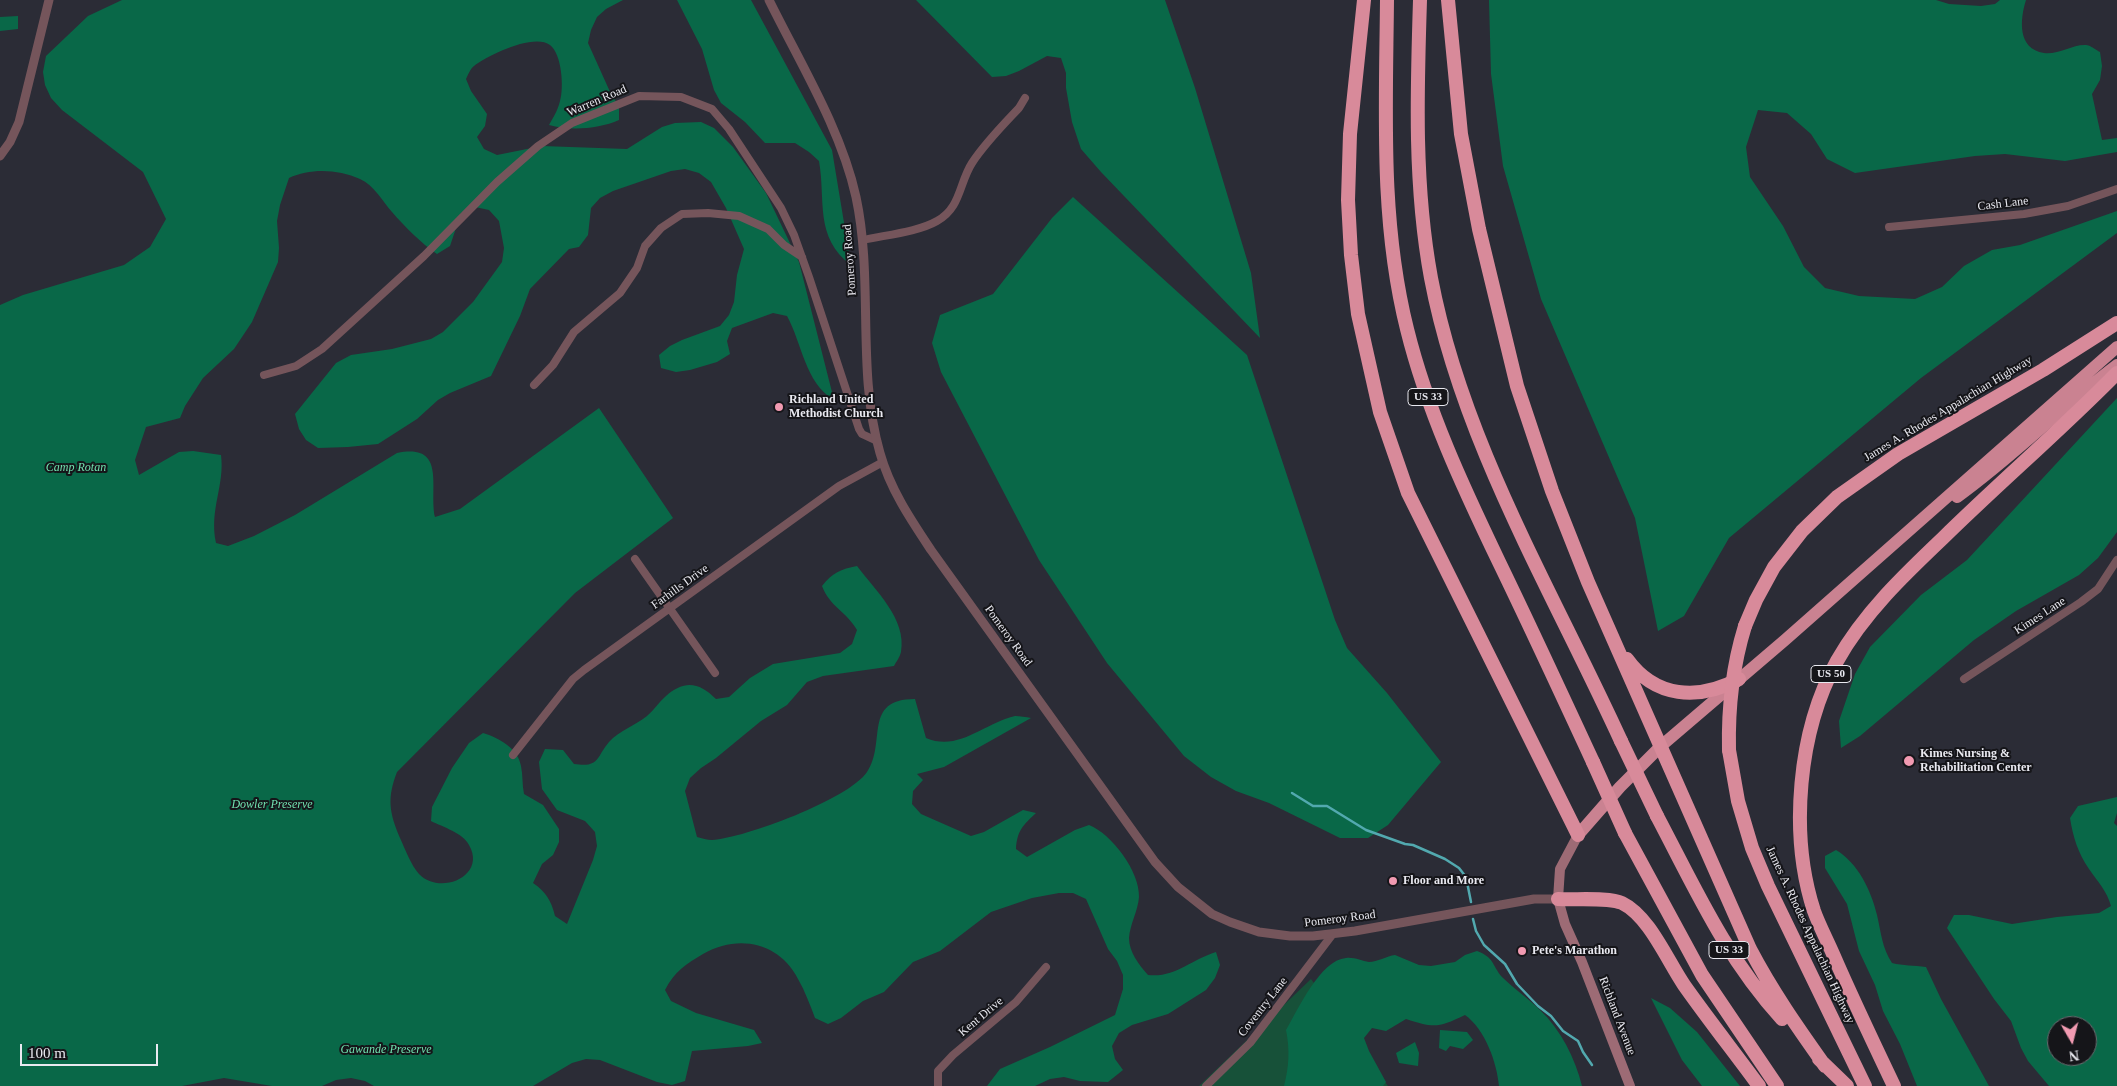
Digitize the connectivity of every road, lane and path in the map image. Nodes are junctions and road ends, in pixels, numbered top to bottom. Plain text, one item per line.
1 (49, 0) edge
2 (769, 0) edge
3 (1364, 0) edge
4 (1387, 0) edge
5 (1420, 0) edge
6 (1448, 0) edge
7 (1025, 98) dead end
8 (0, 156) edge
9 (2117, 189) edge
10 (1888, 227) dead end
11 (863, 240) junction
12 (802, 257) junction
13 (2117, 322) edge
14 (2117, 347) edge
15 (2117, 365) edge
16 (2117, 373) edge
17 (264, 375) dead end
18 (534, 385) dead end
19 (877, 441) junction
20 (882, 462) junction
21 (1906, 534) junction
22 (635, 559) dead end
23 (2117, 560) edge
24 (669, 609) junction
25 (1616, 644) junction
26 (715, 674) dead end
27 (1739, 679) junction
28 (1964, 679) dead end
29 (1661, 746) junction
30 (512, 755) dead end
31 (1578, 835) junction
32 (1558, 898) junction
33 (1332, 935) junction
34 (1046, 967) dead end
35 (1825, 1066) junction
36 (938, 1086) edge
37 (1206, 1086) edge
38 (1630, 1086) edge
39 (1759, 1086) edge
40 (1777, 1086) edge
41 (1847, 1086) edge
42 (1865, 1086) edge
43 (1894, 1086) edge

1 - 8 street
2 - 11 street, Pomeroy Road
3 - 31 highway
4 - 40 highway, US 33, bridge
5 - 35 highway, US 33, bridge
6 - 25 highway
7 - 11 street
9 - 10 street, Cash Lane
11 - 19 street, Pomeroy Road
12 - 17 street, Warren Road
12 - 18 street
12 - 19 street, Warren Road
13 - 42 highway, James A. Rhodes Appalachian Highway, bridge
14 - 21 highway
15 - 21 highway
16 - 43 highway, James A. Rhodes Appalachian Highway / US 50
19 - 20 street, Pomeroy Road
20 - 24 street, Farhills Drive
20 - 33 street, Pomeroy Road
21 - 27 highway
22 - 24 street
23 - 28 street, Kimes Lane
24 - 26 street
24 - 30 street, Farhills Drive
25 - 27 highway
25 - 29 highway
27 - 29 highway
29 - 31 highway
29 - 35 highway
31 - 32 main road
32 - 33 street, Pomeroy Road
32 - 38 main road, Richland Avenue
32 - 39 highway
33 - 37 street, Coventry Lane
34 - 36 street, Kent Drive
35 - 41 highway, US 33

